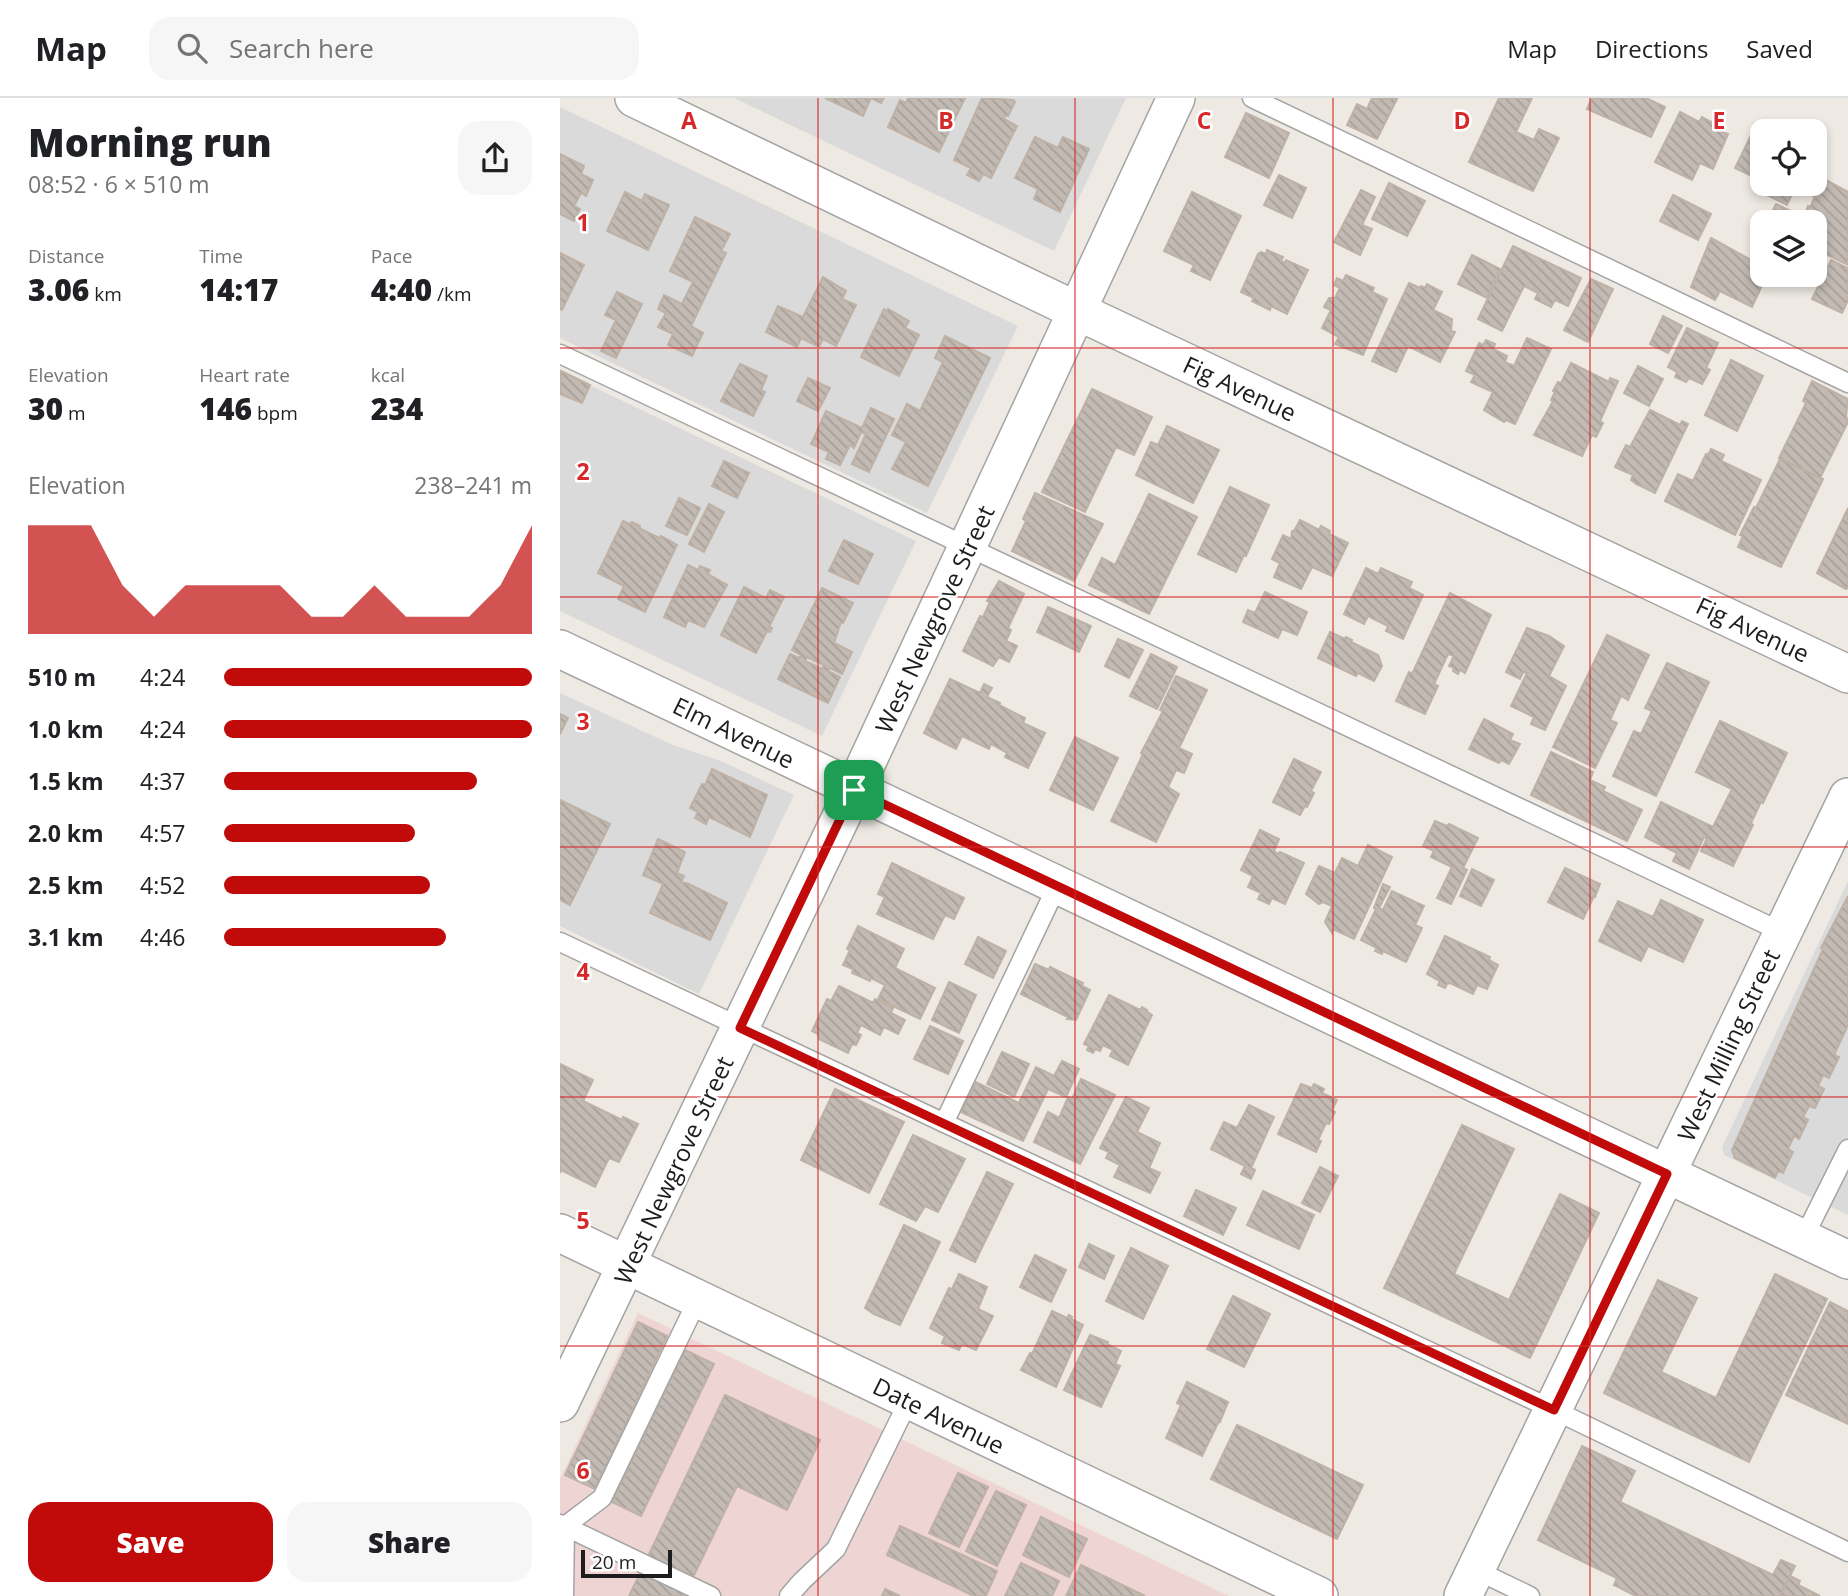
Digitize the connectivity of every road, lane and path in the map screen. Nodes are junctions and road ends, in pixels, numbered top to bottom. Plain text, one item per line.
1 (634, 98) edge
2 (1176, 98) edge
3 (1252, 98) edge
4 (1077, 311) junction
5 (560, 354) edge
6 (1848, 383) edge
7 (967, 547) junction
8 (560, 649) edge
9 (1848, 674) edge
10 (854, 790) junction
11 (1848, 797) edge
12 (1057, 886) junction
13 (1782, 933) junction
14 (560, 942) edge
15 (740, 1028) junction
16 (944, 1123) junction
17 (1848, 1149) edge
18 (1667, 1174) junction
19 (560, 1233) edge
20 (1803, 1239) junction
21 (1848, 1261) edge
22 (628, 1265) junction
23 (698, 1299) junction
24 (909, 1400) junction
25 (560, 1403) edge
26 (1554, 1410) junction
27 (563, 1525) edge
28 (1848, 1552) edge
29 (1470, 1583) edge
30 (564, 1596) edge
31 (711, 1596) edge
32 (789, 1596) edge
33 (1319, 1596) edge
34 (1531, 1596) edge

1 - 4 street, Fig Avenue
2 - 4 street, West Newgrove Street
3 - 6 lane
4 - 7 street, West Newgrove Street
4 - 9 street, Fig Avenue
5 - 7 lane
7 - 10 street, West Newgrove Street
7 - 13 lane
8 - 10 street, Elm Avenue
10 - 12 street, Elm Avenue
10 - 15 street, West Newgrove Street
11 - 13 street, West Milling Street
12 - 16 lane
12 - 18 street, Elm Avenue
13 - 18 street, West Milling Street
14 - 15 lane
15 - 16 lane
15 - 22 street, West Newgrove Street
16 - 26 lane
17 - 20 lane
18 - 20 street, Elm Avenue
18 - 26 street, West Milling Street
19 - 22 street, Date Avenue
20 - 21 street, Elm Avenue
22 - 23 street, Date Avenue
22 - 25 street, West Newgrove Street
23 - 24 street, Date Avenue
23 - 27 lane
24 - 32 lane
24 - 33 street, Date Avenue
26 - 28 lane
26 - 29 street, West Milling Street
27 - 30 lane
27 - 31 lane
29 - 34 lane

